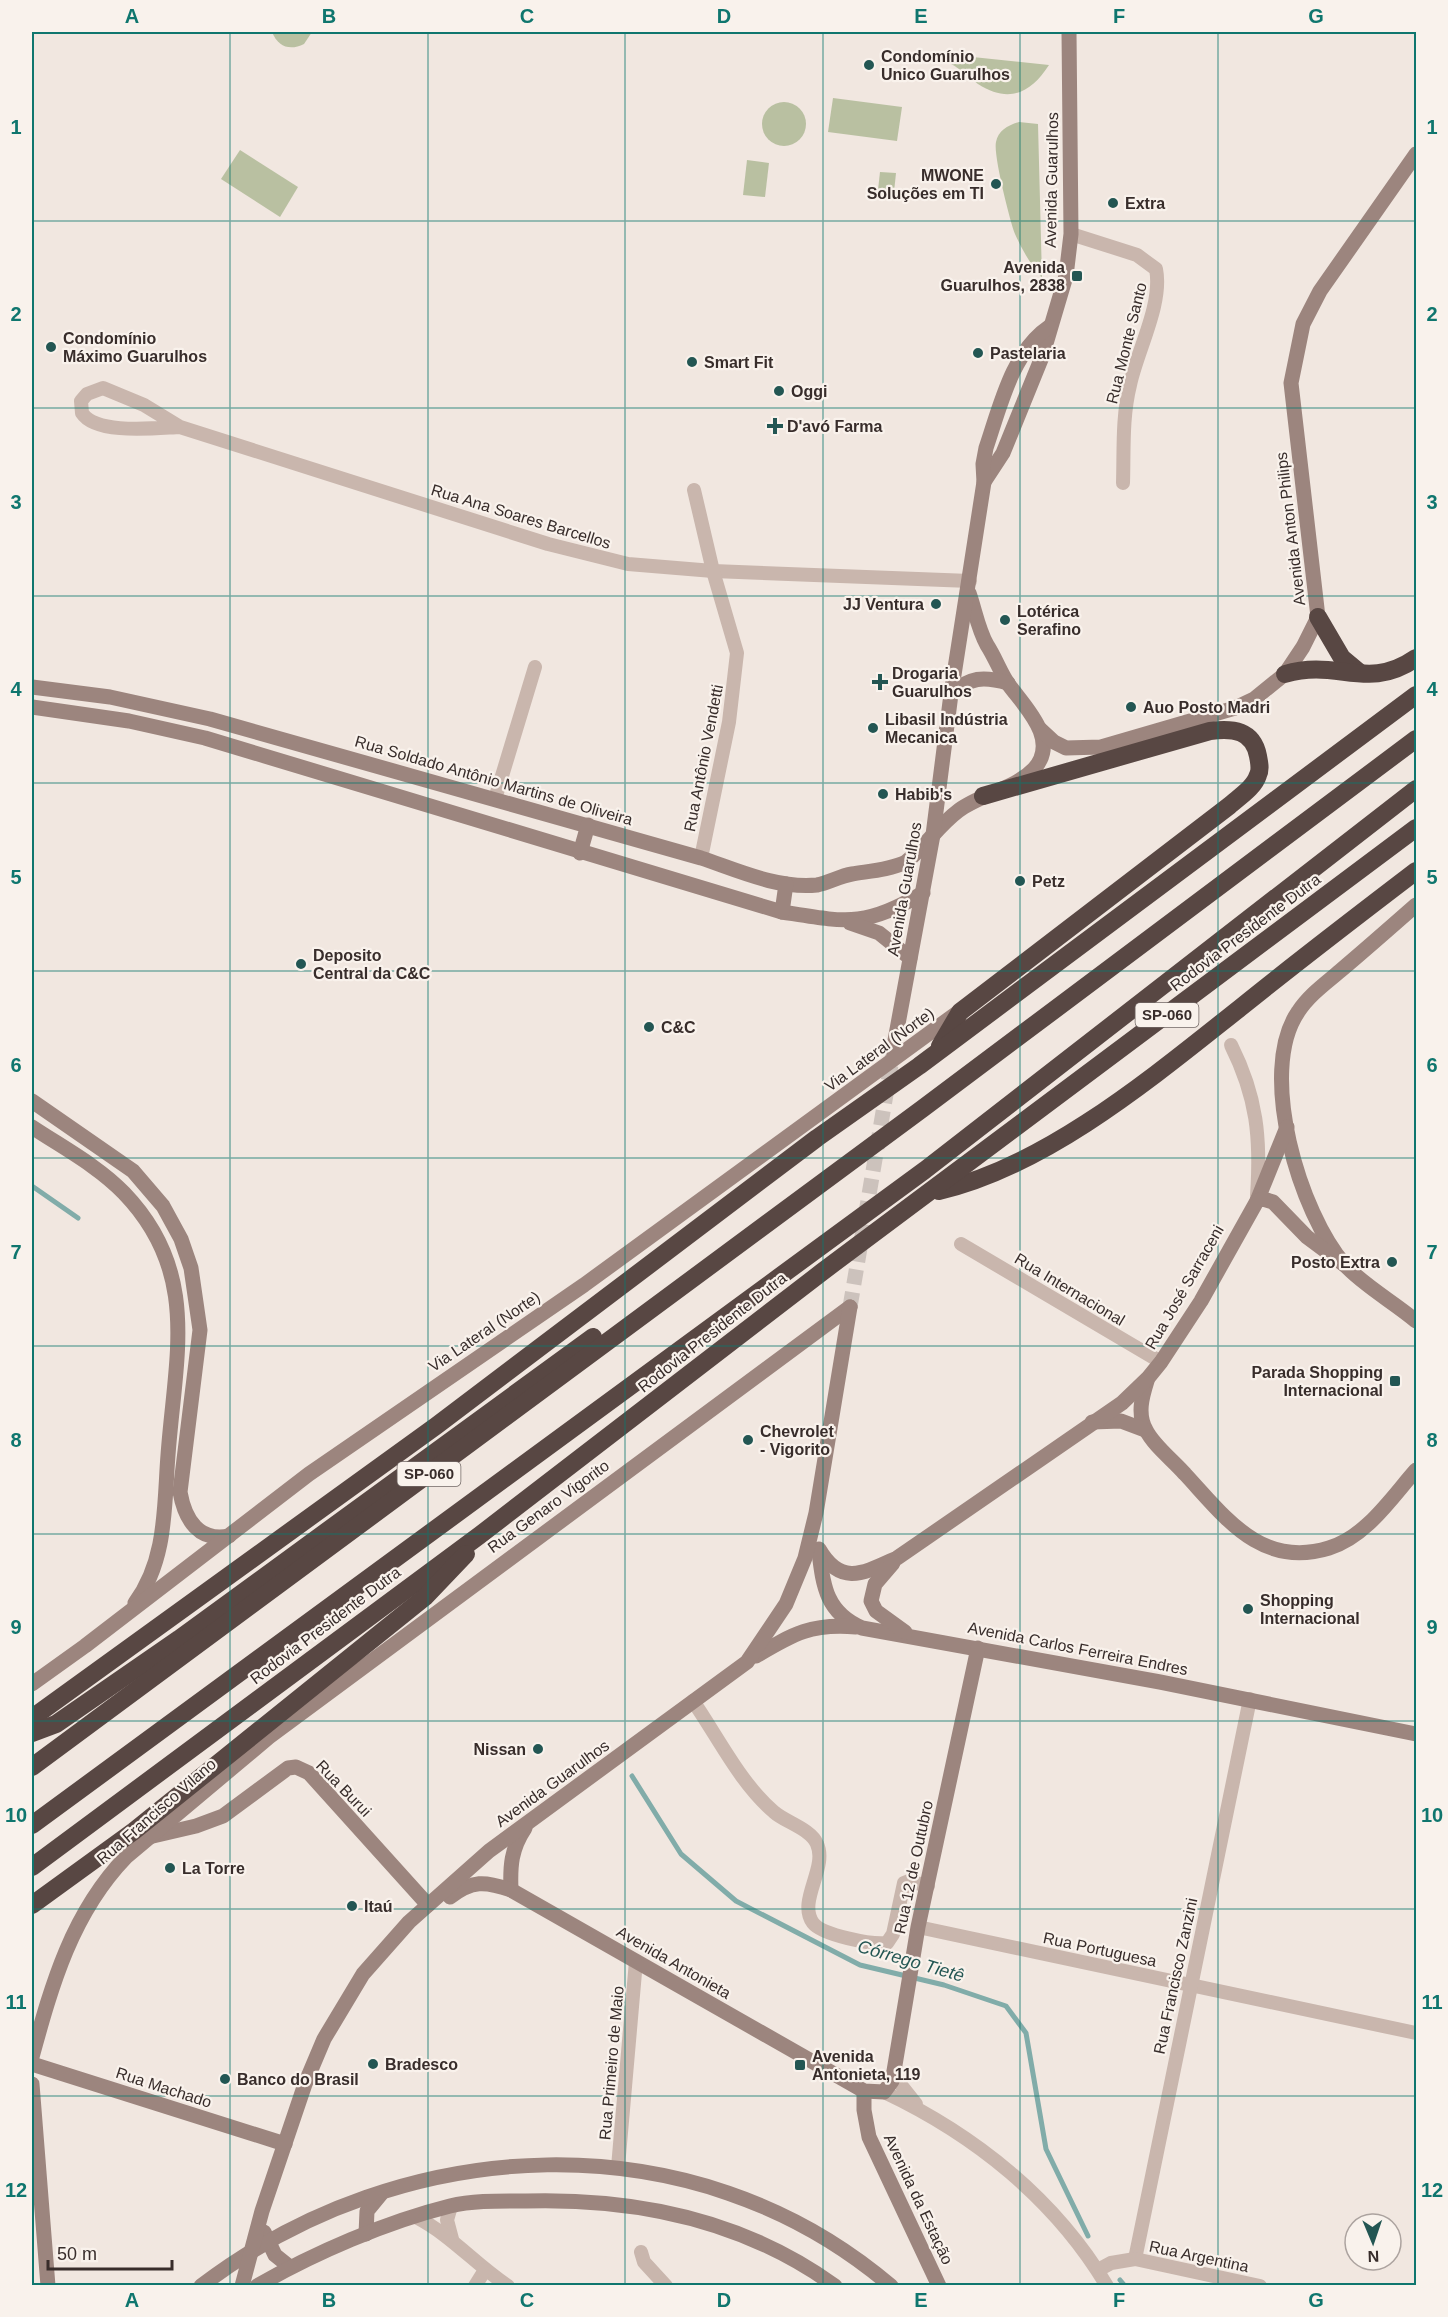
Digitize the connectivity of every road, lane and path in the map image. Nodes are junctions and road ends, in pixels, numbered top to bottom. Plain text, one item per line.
1 (1069, 32) edge
2 (1416, 154) edge
3 (1071, 234) junction
4 (180, 427) junction
5 (1123, 483) dead end
6 (694, 490) dead end
7 (713, 571) junction
8 (970, 587) junction
9 (1318, 617) junction
10 (1416, 658) edge
11 (535, 666) dead end
12 (1285, 674) junction
13 (1364, 675) junction
14 (1008, 683) junction
15 (32, 687) edge
16 (951, 694) junction
17 (1416, 695) edge
18 (32, 707) edge
19 (1040, 729) junction
20 (1416, 740) edge
21 (1416, 789) edge
22 (983, 796) junction
23 (495, 799) junction
24 (588, 825) junction
25 (1416, 828) edge
26 (933, 835) junction
27 (580, 854) junction
28 (701, 858) junction
29 (1416, 872) edge
30 (786, 884) junction
31 (922, 893) junction
32 (1416, 905) edge
33 (782, 912) junction
34 (844, 922) junction
35 (910, 958) junction
36 (960, 1012) junction
37 (1231, 1045) dead end
38 (893, 1051) tunnel mouth
39 (937, 1052) junction
40 (32, 1101) edge
41 (32, 1127) edge
42 (1287, 1127) junction
43 (924, 1197) junction
44 (1257, 1201) junction
45 (961, 1244) dead end
46 (1346, 1266) junction
47 (667, 1297) junction
48 (850, 1307) joint
49 (1416, 1321) edge
50 (1161, 1362) junction
51 (1148, 1378) junction
52 (1092, 1422) junction
53 (1145, 1430) junction
54 (1416, 1470) edge
55 (816, 1514) junction
56 (480, 1535) junction
57 (230, 1536) junction
58 (819, 1549) junction
59 (897, 1558) junction
60 (126, 1615) junction
61 (862, 1628) junction
62 (913, 1636) junction
63 (978, 1647) junction
64 (747, 1662) junction
65 (32, 1684) edge
66 (1250, 1699) junction
67 (693, 1701) junction
68 (32, 1718) edge
69 (32, 1733) edge
70 (1416, 1734) edge
71 (269, 1737) joint
72 (32, 1767) edge
73 (530, 1821) junction
74 (32, 1825) edge
75 (149, 1837) junction
76 (32, 1867) edge
77 (928, 1886) junction
78 (511, 1890) junction
79 (32, 1905) edge
80 (428, 1905) junction
81 (409, 1922) junction
82 (918, 1927) junction
83 (636, 1960) junction
84 (1190, 1985) junction
85 (1416, 2033) edge
86 (32, 2057) edge
87 (32, 2064) edge
88 (894, 2075) junction
89 (32, 2084) edge
90 (864, 2091) junction
91 (884, 2092) junction
92 (922, 2110) junction
93 (285, 2144) junction
94 (618, 2168) junction
95 (386, 2191) junction
96 (450, 2206) junction
97 (416, 2217) junction
98 (259, 2221) junction
99 (366, 2234) junction
100 (452, 2239) junction
101 (268, 2241) junction
102 (249, 2252) junction
103 (641, 2252) dead end
104 (1136, 2259) junction
105 (290, 2267) junction
106 (485, 2270) junction
107 (1098, 2271) junction
108 (48, 2286) edge
109 (201, 2286) edge
110 (242, 2286) edge
111 (257, 2286) edge
112 (475, 2286) edge
113 (508, 2286) edge
114 (666, 2286) edge
115 (835, 2286) edge
116 (891, 2286) edge
117 (939, 2286) edge
118 (1107, 2286) edge
119 (1260, 2286) edge

1 - 3 street, Avenida Guarulhos
2 - 9 street, Avenida Anton Philips
3 - 5 street, Rua Monte Santo
3 - 8 street, Avenida Guarulhos
4 - 4 street
4 - 7 street, Rua Ana Soares Barcellos
6 - 7 street, Rua Antônio Vendetti
7 - 8 street, Rua Ana Soares Barcellos
7 - 28 street, Rua Antônio Vendetti
8 - 14 street
8 - 16 street, Avenida Guarulhos
9 - 12 street, Avenida Anton Philips
9 - 13 highway
10 - 13 highway
11 - 23 street
12 - 13 highway
12 - 19 street, Avenida Anton Philips
14 - 16 street
14 - 19 street
15 - 23 street, Rua Soldado Antônio Martins de Oliveira
16 - 26 street, Avenida Guarulhos
17 - 39 highway, SP-060
18 - 27 street
19 - 22 street
20 - 47 highway, SP-060
21 - 74 highway, Rodovia Presidente Dutra / SP-060
22 - 26 street
22 - 36 highway
23 - 24 street, Rua Soldado Antônio Martins de Oliveira
24 - 27 street
24 - 28 street, Rua Soldado Antônio Martins de Oliveira
25 - 43 highway, Rodovia Presidente Dutra / SP-060
26 - 30 street, Rua Soldado Antônio Martins de Oliveira
26 - 31 street, Avenida Guarulhos
27 - 33 street
28 - 30 street, Rua Soldado Antônio Martins de Oliveira
29 - 43 highway
30 - 33 street
31 - 34 street
31 - 35 street, Avenida Guarulhos
32 - 42 street
33 - 34 street
34 - 35 street
35 - 38 street, Avenida Guarulhos
36 - 39 highway
36 - 57 street, Via Lateral (Norte)
37 - 44 street
39 - 68 highway, SP-060
40 - 57 street
41 - 60 street
42 - 44 street, Rua José Sarraceni
42 - 46 street
43 - 56 highway, Rodovia Presidente Dutra / SP-060
44 - 46 street
44 - 50 street, Rua José Sarraceni
45 - 50 street, Rua Internacional
46 - 49 street
47 - 69 highway
47 - 72 highway, SP-060
48 - 55 street, Avenida Guarulhos
48 - 71 street, Rua Genaro Vigorito
50 - 51 street, Rua José Sarraceni
51 - 52 street, Rua José Sarraceni
51 - 53 street
52 - 53 street
52 - 59 street, Rua José Sarraceni
53 - 54 street
55 - 58 street, Avenida Carlos Ferreira Endres
55 - 64 street, Avenida Guarulhos
56 - 76 highway, Rodovia Presidente Dutra / SP-060
56 - 79 highway
57 - 60 street, Via Lateral (Norte)
58 - 59 street, Rua José Sarraceni
58 - 61 street, Avenida Carlos Ferreira Endres
59 - 62 street, Rua José Sarraceni
60 - 65 street, Via Lateral (Norte)
61 - 62 street, Avenida Carlos Ferreira Endres
61 - 64 street
62 - 63 street, Avenida Carlos Ferreira Endres
63 - 66 street, Avenida Carlos Ferreira Endres
63 - 77 street, Rua 12 de Outubro
64 - 67 street, Avenida Guarulhos
66 - 70 street, Avenida Carlos Ferreira Endres
66 - 84 street, Rua Francisco Zanzini
67 - 73 street, Avenida Guarulhos
67 - 77 street
71 - 75 street, Rua Francisco Vilano
73 - 78 street
73 - 80 street, Avenida Guarulhos
75 - 80 street, Rua Burui
75 - 86 street, Rua Francisco Vilano
77 - 82 street, Rua 12 de Outubro
78 - 81 street, Avenida Antonieta
78 - 83 street, Avenida Antonieta
80 - 81 street, Avenida Guarulhos
81 - 93 street, Avenida Guarulhos
82 - 84 street, Rua Portuguesa
82 - 88 street, Rua 12 de Outubro
83 - 90 street, Avenida Antonieta
83 - 94 street, Rua Primeiro de Maio
84 - 85 street, Rua Portuguesa
84 - 104 street, Rua Francisco Zanzini
87 - 93 street, Rua Machado
88 - 91 street, Rua 12 de Outubro
88 - 92 street, Avenida Antonieta
89 - 108 street
90 - 91 street, Avenida Antonieta
90 - 117 street, Avenida da Estação
91 - 92 street, Avenida Antonieta
92 - 107 street, Avenida Antonieta
93 - 98 street, Avenida Guarulhos
94 - 95 street
94 - 116 street
95 - 99 street
95 - 101 street
96 - 97 street
96 - 100 street
96 - 115 street
97 - 99 street
97 - 100 street
98 - 101 street
98 - 102 street, Avenida Guarulhos
99 - 105 street
100 - 106 street
101 - 102 street
101 - 105 street
102 - 109 street
102 - 110 street, Avenida Guarulhos
103 - 114 street
104 - 107 street, Rua Argentina
104 - 119 street, Rua Argentina
105 - 111 street
106 - 112 street
106 - 113 street
107 - 118 street, Avenida Antonieta

